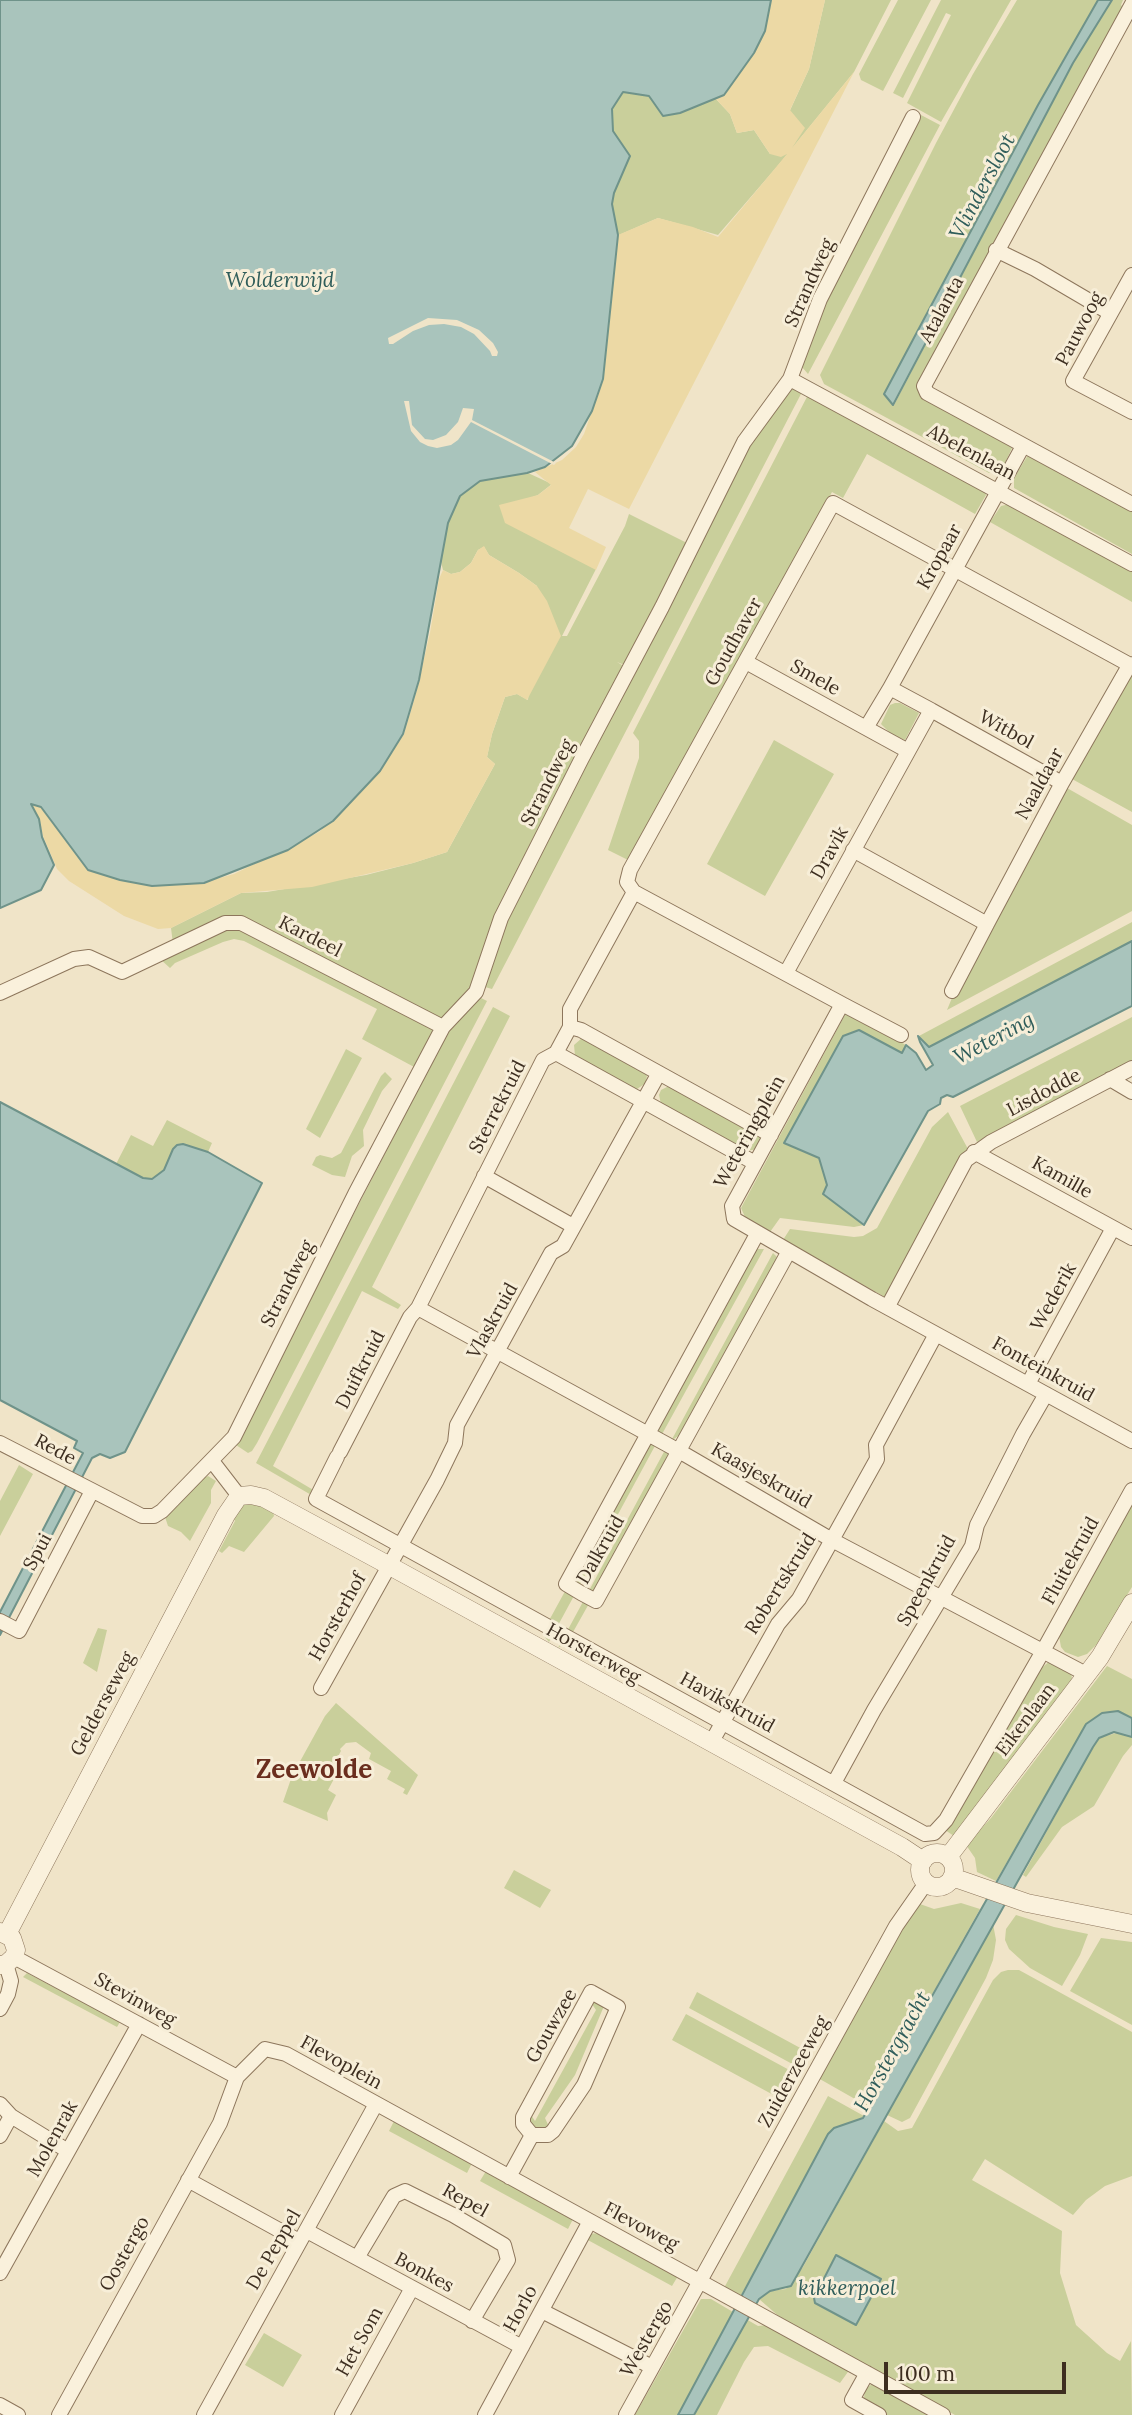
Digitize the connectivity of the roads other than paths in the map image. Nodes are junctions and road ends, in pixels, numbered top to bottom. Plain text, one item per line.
1 (1132, 4) edge
2 (913, 117) dead end
3 (996, 250) junction
4 (1132, 275) edge
5 (1110, 313) junction
6 (790, 379) junction
7 (1132, 412) edge
8 (1023, 446) junction
9 (999, 490) junction
10 (1132, 504) edge
11 (1132, 564) edge
12 (956, 569) junction
13 (746, 662) junction
14 (1131, 665) edge
15 (890, 688) junction
16 (930, 710) junction
17 (866, 728) junction
18 (908, 751) junction
19 (1062, 783) junction
20 (853, 850) junction
21 (634, 892) junction
22 (987, 924) junction
23 (786, 973) junction
24 (952, 991) dead end
25 (0, 993) edge
26 (842, 1004) junction
27 (443, 1027) junction
28 (570, 1027) junction
29 (901, 1035) dead end
30 (555, 1053) junction
31 (1132, 1068) edge
32 (659, 1073) junction
33 (1110, 1079) junction
34 (1132, 1092) edge
35 (643, 1102) junction
36 (771, 1135) junction
37 (974, 1152) junction
38 (755, 1163) junction
39 (484, 1177) junction
40 (573, 1226) junction
41 (1113, 1228) junction
42 (757, 1234) junction
43 (1132, 1238) edge
44 (789, 1251) junction
45 (888, 1306) junction
46 (418, 1308) junction
47 (936, 1334) junction
48 (498, 1352) junction
49 (1028, 1384) junction
50 (1046, 1394) junction
51 (647, 1433) junction
52 (1132, 1441) edge
53 (0, 1443) edge
54 (679, 1451) junction
55 (212, 1461) junction
56 (88, 1489) junction
57 (1132, 1490) edge
58 (239, 1496) junction
59 (316, 1499) joint
60 (832, 1540) junction
61 (400, 1545) junction
62 (388, 1565) junction
63 (943, 1597) junction
64 (1132, 1603) edge
65 (10, 1626) edge
66 (1043, 1651) junction
67 (1086, 1674) junction
68 (321, 1688) dead end
69 (722, 1722) junction
70 (711, 1743) junction
71 (834, 1783) junction
72 (948, 1857) junction
73 (923, 1861) junction
74 (952, 1877) junction
75 (926, 1884) junction
76 (1132, 1924) edge
77 (4, 1933) edge
78 (8, 1966) edge
79 (0, 2009) edge
80 (139, 2024) junction
81 (237, 2077) junction
82 (0, 2104) edge
83 (376, 2104) junction
84 (396, 2115) joint
85 (11, 2116) junction
86 (531, 2134) junction
87 (0, 2136) edge
88 (68, 2151) junction
89 (509, 2177) junction
90 (188, 2179) junction
91 (590, 2221) junction
92 (303, 2236) junction
93 (357, 2258) junction
94 (2, 2263) edge
95 (702, 2282) junction
96 (412, 2288) junction
97 (542, 2311) junction
98 (472, 2321) junction
99 (522, 2347) junction
100 (652, 2367) junction
101 (867, 2373) junction
102 (0, 2405) edge
103 (18, 2415) edge
104 (59, 2415) edge
105 (204, 2415) edge
106 (342, 2415) edge
107 (485, 2415) edge
108 (626, 2415) edge
109 (879, 2415) edge
110 (943, 2415) edge

1 - 3 street, Atalanta
2 - 6 street, Strandweg
3 - 5 street
3 - 8 street, Atalanta
4 - 5 street, Pauwoog
5 - 7 street, Pauwoog
6 - 9 street, Abelenlaan
6 - 27 street, Strandweg
8 - 9 street, Kropaar
8 - 10 street, Atalanta
9 - 11 street, Abelenlaan
9 - 12 street, Kropaar
12 - 13 street, Goudhaver
12 - 14 street, Goudhaver
12 - 15 street, Kropaar
13 - 17 street, Smele
13 - 21 street, Goudhaver
14 - 19 street, Naaldaar
15 - 16 street, Witbol
15 - 17 street, Kropaar
16 - 18 street, Dravik
16 - 19 street, Witbol
17 - 18 street, Smele
18 - 20 street, Dravik
19 - 22 street, Naaldaar
20 - 22 street
20 - 23 street, Dravik
21 - 23 street
21 - 28 street, Sterrekruid
22 - 24 street, Naaldaar
23 - 26 street
25 - 27 street, Kardeel
26 - 29 street
26 - 36 street, Weteringplein
27 - 55 street, Strandweg
28 - 30 street, Sterrekruid
28 - 32 street
30 - 35 street
30 - 39 street, Sterrekruid
31 - 33 street, Lisdodde
32 - 35 street, Vlaskruid
32 - 36 street
33 - 34 street
33 - 37 street, Lisdodde
35 - 38 street
35 - 40 street, Vlaskruid
36 - 38 street, Weteringplein
37 - 41 street, Kamille
37 - 45 street
38 - 42 street, Weteringplein
39 - 40 street
39 - 46 street, Sterrekruid
40 - 48 street, Vlaskruid
41 - 43 street, Kamille
41 - 49 street, Wederik
42 - 44 street, Weteringplein
42 - 51 street, Dalkruid
44 - 45 street, Weteringplein
44 - 54 street, Dalkruid
45 - 47 street, Weteringplein
46 - 48 street, Kaasjeskruid
46 - 59 street, Duifkruid
47 - 49 street, Fonteinkruid
47 - 60 street, Robertskruid
48 - 51 street, Kaasjeskruid
48 - 61 street, Vlaskruid
49 - 50 street, Fonteinkruid
50 - 52 street, Fonteinkruid
50 - 63 street, Speenkruid
51 - 54 street, Kaasjeskruid
51 - 54 street, Dalkruid
53 - 56 street, Rede
54 - 60 street, Kaasjeskruid
55 - 56 street, Strandweg
55 - 58 street
56 - 65 street, Spui
57 - 66 street, Fluitekruid
58 - 62 street, Horsterweg
58 - 77 street, Gelderseweg
59 - 61 street, Havikskruid
60 - 63 street, Kaasjeskruid
60 - 69 street, Robertskruid
61 - 62 street, Vlaskruid
61 - 69 street, Havikskruid
62 - 68 street, Horsterhof
62 - 70 street, Horsterweg
63 - 66 street, Kaasjeskruid
63 - 71 street, Speenkruid
64 - 67 street, Eikenlaan
66 - 67 street, Kaasjeskruid
66 - 71 street, Havikskruid
67 - 72 street, Eikenlaan
69 - 70 street, Robertskruid
69 - 71 street, Havikskruid
70 - 73 street, Horsterweg
72 - 73 street
72 - 74 street
73 - 75 street
74 - 75 street
74 - 76 street
75 - 95 street, Zuiderzeeweg
77 - 78 street
78 - 79 street
78 - 80 street, Stevinweg
80 - 81 street, Stevinweg
80 - 88 street, Molenrak
81 - 83 street, Flevoplein
81 - 90 street, Oostergo
82 - 85 street
83 - 84 street, Flevoplein
83 - 92 street, De Peppel
84 - 89 street, Flevoweg
85 - 87 street
85 - 88 street
86 - 86 street, Gouwzee
86 - 89 street, Gouwzee
88 - 94 street, Molenrak
89 - 91 street, Flevoweg
90 - 92 street, Bonkes
90 - 104 street, Oostergo
91 - 95 street, Flevoweg
91 - 97 street, Horlo
92 - 93 street, Bonkes
92 - 105 street, De Peppel
93 - 96 street, Bonkes
93 - 98 street, Repel
95 - 100 street, Westergo
95 - 101 street, Flevoweg
96 - 98 street, Bonkes
96 - 106 street, Het Som
97 - 99 street, Horlo
97 - 100 street
98 - 99 street, Bonkes
99 - 107 street, Horlo
100 - 108 street, Westergo
101 - 109 street
101 - 110 street, Flevoweg
102 - 103 street

